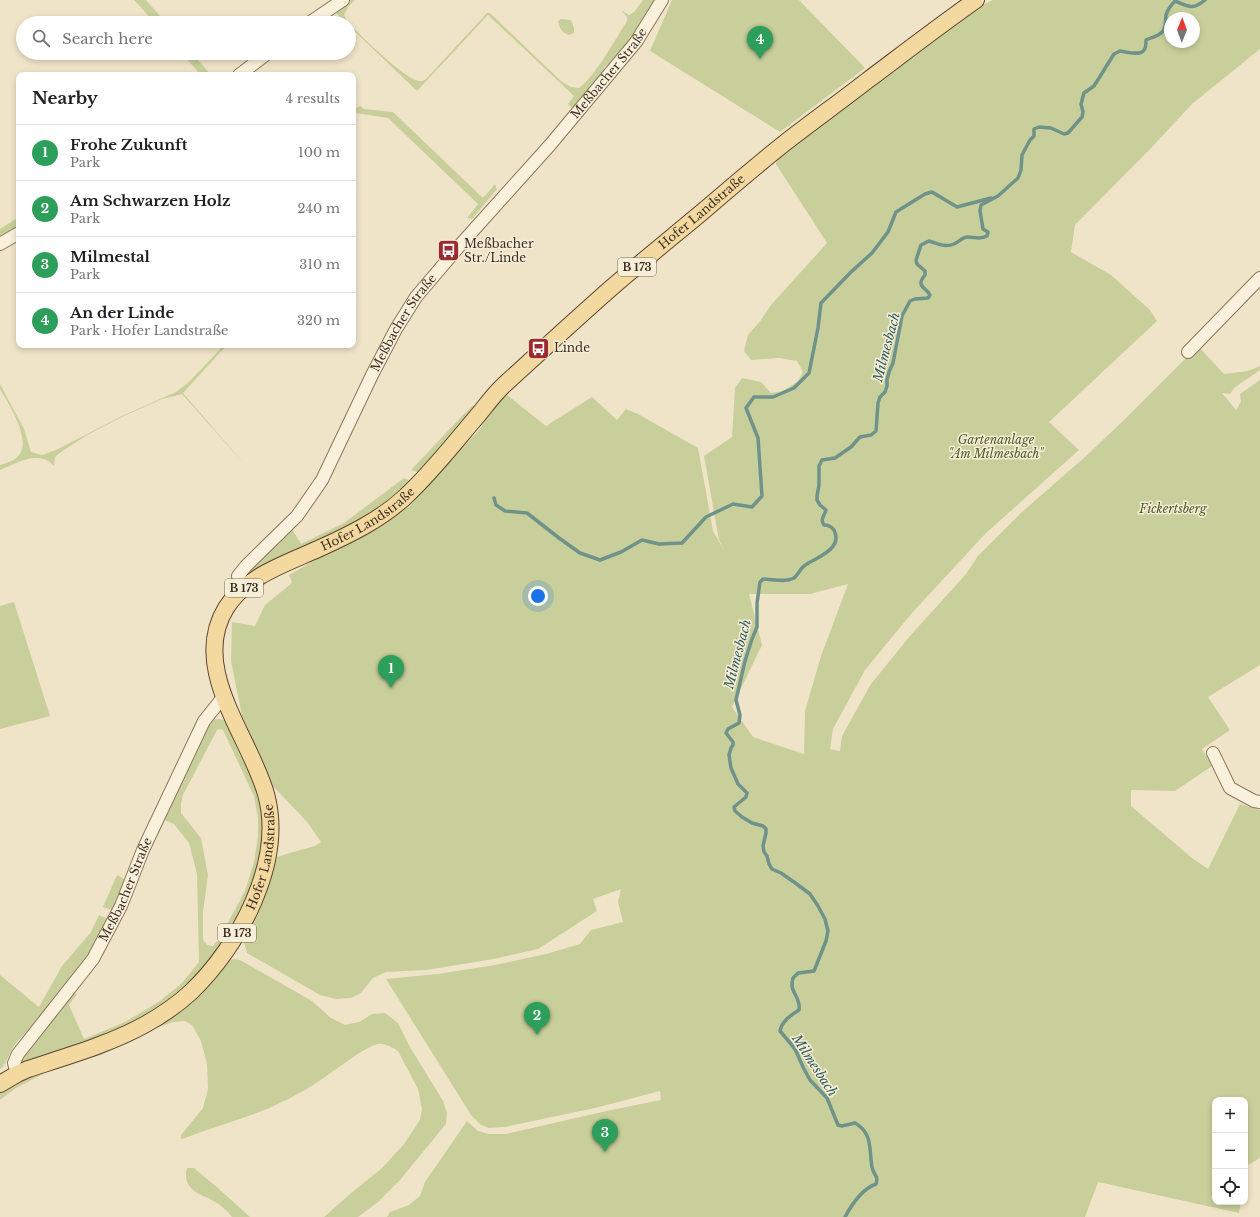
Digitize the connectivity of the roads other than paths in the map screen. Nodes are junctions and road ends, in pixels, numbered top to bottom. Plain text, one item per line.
1 (343, 0) edge
2 (662, 0) edge
3 (976, 0) edge
4 (319, 16) edge
5 (259, 60) edge
6 (243, 72) edge
7 (16, 235) edge
8 (0, 244) edge
9 (1260, 278) edge
10 (1188, 352) dead end
11 (242, 589) junction
12 (224, 696) junction
13 (1213, 753) dead end
14 (1260, 802) edge
15 (17, 1074) junction
16 (0, 1084) edge

1 - 4 street
2 - 11 street, Meßbacher Straße
3 - 11 main road, Hofer Landstraße / B 173
5 - 6 street
7 - 8 street
9 - 10 street
11 - 12 main road, Hofer Landstraße / B 173
12 - 15 street, Meßbacher Straße
12 - 15 main road, Hofer Landstraße / B 173
13 - 14 street
15 - 16 main road, Hofer Landstraße / B 173

